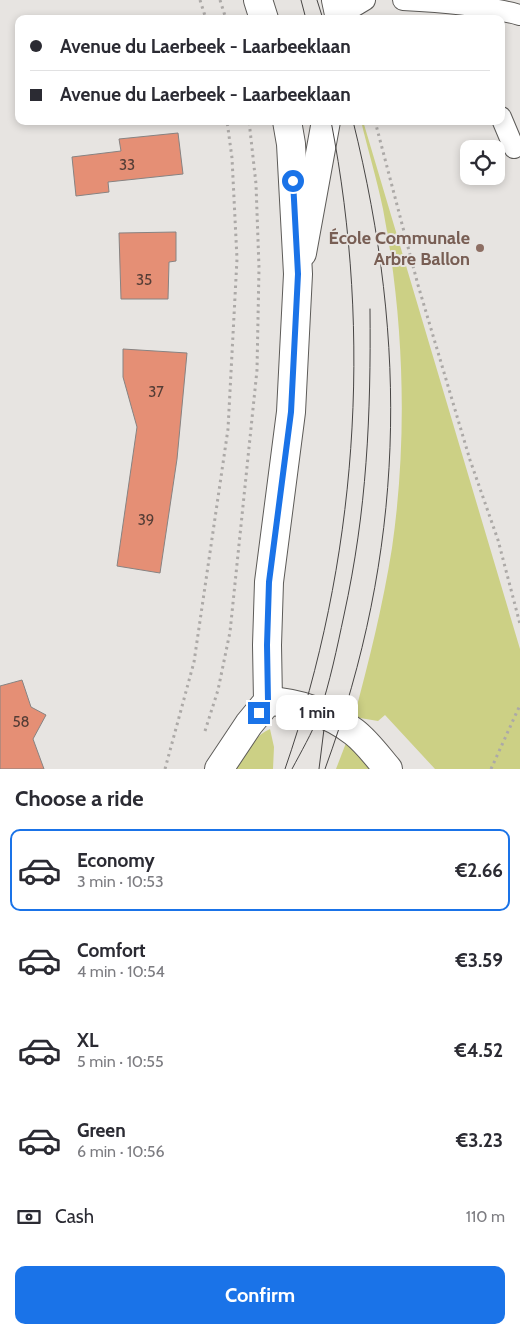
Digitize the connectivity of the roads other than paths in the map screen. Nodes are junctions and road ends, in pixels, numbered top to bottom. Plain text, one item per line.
1 (258, 0) edge
2 (365, 0) edge
3 (404, 0) edge
4 (338, 11) edge
5 (458, 11) edge
6 (263, 15) edge
7 (520, 15) edge
8 (288, 125) edge
9 (325, 125) edge
10 (504, 125) edge
11 (514, 148) dead end
12 (298, 274) junction
13 (268, 701) junction
14 (219, 769) edge
15 (388, 769) edge

1 - 6 street
2 - 4 lane
3 - 5 lane
5 - 7 lane
8 - 12 street
9 - 12 street
10 - 11 lane
12 - 13 street
13 - 14 street
13 - 15 street

